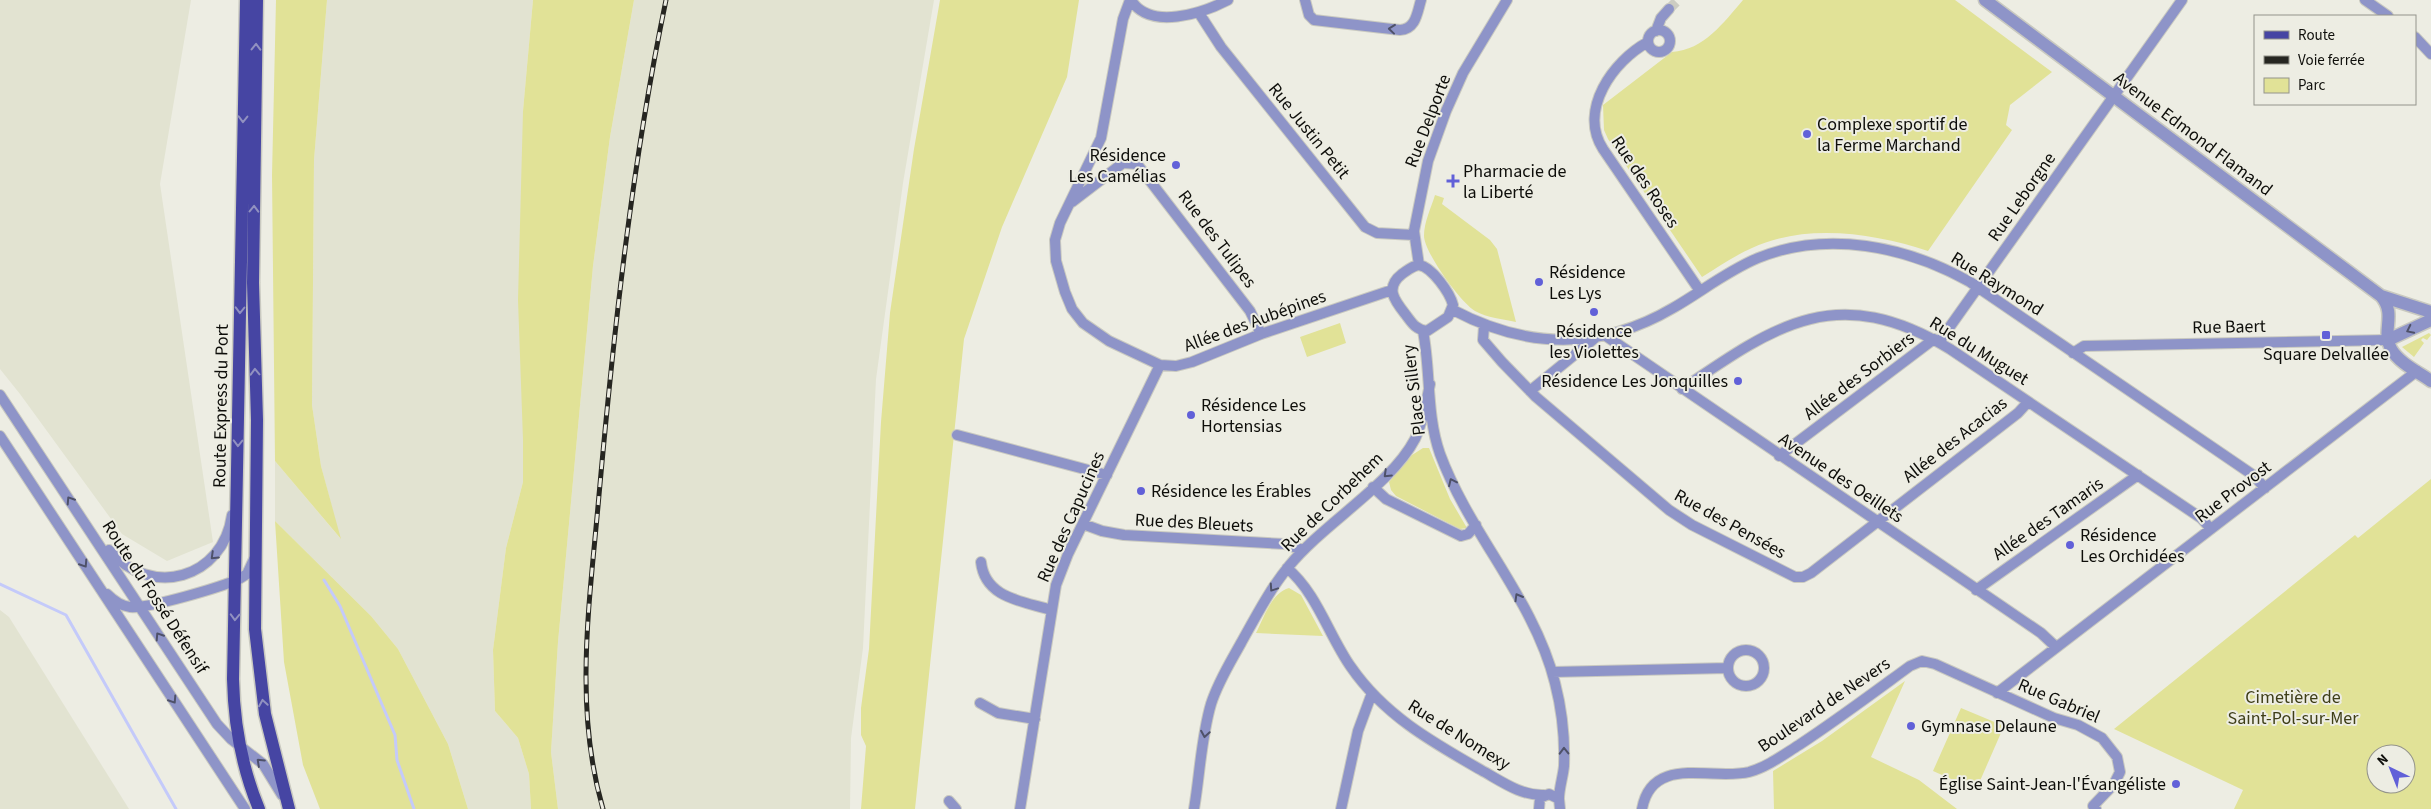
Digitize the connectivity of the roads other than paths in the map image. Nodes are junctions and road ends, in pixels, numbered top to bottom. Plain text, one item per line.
1 (246, 0) edge
2 (257, 0) edge
3 (1130, 0) edge
4 (1228, 0) edge
5 (1305, 0) edge
6 (1421, 0) edge
7 (1507, 0) edge
8 (1985, 0) edge
9 (2182, 0) edge
10 (2365, 0) edge
11 (1669, 9) tunnel mouth
12 (1200, 13) junction
13 (2387, 15) edge
14 (1656, 31) junction
15 (2416, 38) edge
16 (1648, 42) junction
17 (2431, 54) edge
18 (2113, 96) junction
19 (1069, 204) junction
20 (1414, 235) junction
21 (1419, 265) junction
22 (1978, 287) junction
23 (1392, 290) junction
24 (1700, 291) junction
25 (2381, 296) junction
26 (1453, 310) junction
27 (2431, 312) edge
28 (2431, 320) edge
29 (1484, 326) junction
30 (1423, 331) junction
31 (1262, 334) junction
32 (1606, 336) junction
33 (1595, 338) junction
34 (1937, 340) junction
35 (2388, 340) junction
36 (2073, 353) junction
37 (1160, 365) junction
38 (2417, 371) junction
39 (2431, 381) edge
40 (1430, 384) junction
41 (1682, 389) junction
42 (1530, 390) junction
43 (0, 395) edge
44 (2028, 402) junction
45 (958, 434) dead end
46 (0, 436) edge
47 (1779, 456) junction
48 (2138, 475) junction
49 (1106, 476) junction
50 (1373, 487) junction
51 (2265, 488) junction
52 (234, 514) junction
53 (84, 521) junction
54 (1876, 521) junction
55 (1083, 524) junction
56 (1476, 525) junction
57 (2211, 529) junction
58 (1303, 550) junction
59 (256, 556) junction
60 (981, 562) dead end
61 (1288, 568) junction
62 (95, 580) junction
63 (236, 581) junction
64 (1976, 590) junction
65 (140, 607) junction
66 (1051, 610) junction
67 (2056, 647) junction
68 (1922, 661) joint
69 (1728, 668) dead end
70 (1552, 672) junction
71 (1997, 692) junction
72 (1372, 693) junction
73 (980, 703) dead end
74 (1035, 719) junction
75 (240, 746) junction
76 (1508, 785) junction
77 (1544, 795) junction
78 (949, 801) dead end
79 (1559, 804) edge
80 (287, 806) edge
81 (245, 809) edge
82 (258, 809) edge
83 (956, 809) edge
84 (1020, 809) edge
85 (1194, 809) edge
86 (1341, 809) edge
87 (1538, 809) edge
88 (1642, 809) edge
89 (2096, 809) edge

1 -> 52 main road, Route Express du Port
59 -> 2 main road, Route Express du Port
3 - 12 street
3 - 19 street
4 - 12 street
6 -> 5 street
7 - 20 street, Rue Delporte
8 - 18 street, Avenue Edmond Flamand
9 - 18 street, Rue Leborgne
10 - 13 street
11 - 14 street, Rue des Roses
12 - 20 street, Rue Justin Petit
14 - 16 street, Rue des Roses
14 - 16 street
15 - 17 street
16 - 24 street, Rue des Roses
18 - 22 street, Rue Leborgne
18 - 25 street, Avenue Edmond Flamand
19 - 31 street, Rue des Tulipes
19 - 37 street, Allée des Aubépines
20 - 21 street, Rue Delporte
21 - 23 street
21 - 26 street
22 - 24 street, Rue Raymond
22 - 34 street, Rue Leborgne
22 - 36 street, Rue Raymond
23 - 30 street
23 - 31 street, Allée des Aubépines
24 - 32 street, Rue Raymond
25 - 27 street
25 - 35 street
26 - 29 street, Rue Raymond
26 - 30 street
28 -> 35 street
29 - 33 street, Rue Raymond
29 - 42 street, Rue des Pensées
30 - 40 street, Place Sillery
31 - 37 street, Allée des Aubépines
32 - 33 street, Rue Raymond
32 - 41 street, Avenue des Oeillets
33 - 42 street
34 - 41 street, Rue du Muguet
34 - 44 street, Rue du Muguet
34 - 47 street, Allée des Sorbiers
35 - 36 street, Rue Baert
35 - 38 street
36 - 51 street, Rue Raymond
37 - 49 street, Rue des Capucines
38 - 39 street
38 - 51 street, Rue Provost
40 -> 50 street, Rue de Corbehem
56 -> 40 street, Place Sillery
41 - 47 street, Avenue des Oeillets
42 - 54 street, Rue des Pensées
53 -> 43 street, Route du Fossé Défensif
44 - 48 street, Rue du Muguet
44 - 54 street, Allée des Acacias
45 - 49 street
46 -> 62 street
47 - 54 street, Avenue des Oeillets
48 - 57 street, Rue du Muguet
48 - 64 street, Allée des Tamaris
49 - 55 street, Rue des Capucines
50 - 56 street
50 - 58 street, Rue de Corbehem
51 - 57 street, Rue Provost
52 -> 53 street
52 - 63 main road, Route Express du Port
53 - 65 street, Route du Fossé Défensif
54 - 64 street, Avenue des Oeillets
55 - 58 street, Rue des Bleuets
55 - 66 street, Rue des Capucines
70 -> 56 street, Place Sillery
57 - 67 street, Rue Provost
58 - 61 street, Rue de Corbehem
59 - 63 street
80 -> 59 main road, Route Express du Port
60 - 66 street
61 - 72 street, Rue de Nomexy
61 -> 85 street, Rue de Corbehem
62 - 65 street
62 -> 81 street
63 - 65 street
63 -> 75 main road, Route Express du Port
64 - 67 street, Avenue des Oeillets
75 -> 65 street, Route du Fossé Défensif
66 - 74 street, Rue des Capucines
67 - 71 street, Rue Provost
68 - 71 street, Rue Gabriel
68 - 88 street, Boulevard de Nevers
69 - 70 street
79 -> 70 street, Place Sillery
71 - 89 street, Rue Gabriel
72 - 76 street, Rue de Nomexy
72 - 86 street
73 - 74 street
74 - 84 street, Rue des Capucines
80 -> 75 street, Route du Fossé Défensif
75 - 82 main road, Route Express du Port
76 - 77 street, Rue de Nomexy
76 - 87 street, Rue de Nomexy
77 - 79 street, Rue de Nomexy
77 - 87 street
78 - 83 street

